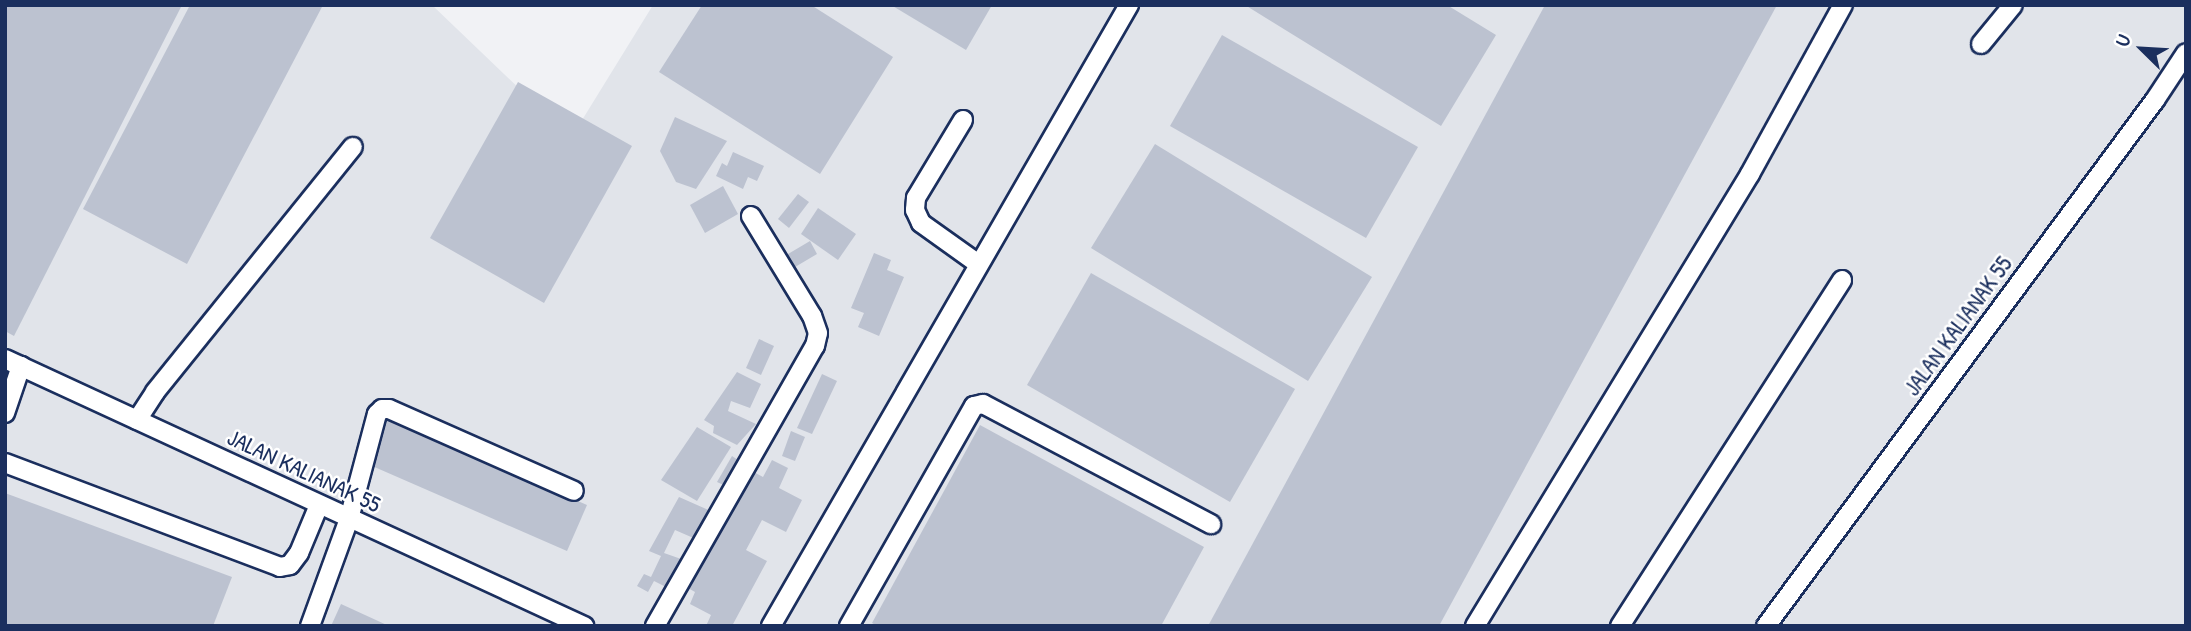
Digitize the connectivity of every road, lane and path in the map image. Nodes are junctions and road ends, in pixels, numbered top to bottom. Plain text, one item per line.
1 (1129, 5) edge
2 (1843, 5) edge
3 (2013, 5) edge
4 (1981, 44) dead end
5 (2186, 53) edge
6 (963, 120) dead end
7 (353, 147) dead end
8 (751, 216) dead end
9 (978, 263) junction
10 (1842, 280) dead end
11 (13, 362) edge
12 (5, 413) edge
13 (137, 420) junction
14 (5, 463) edge
15 (573, 491) dead end
16 (319, 505) junction
17 (349, 519) junction
18 (1211, 524) dead end
19 (310, 626) edge
20 (584, 626) edge
21 (654, 626) edge
22 (771, 626) edge
23 (849, 626) edge
24 (1475, 626) edge
25 (1620, 626) edge
26 (1766, 626) edge

1 - 9 lane
2 - 24 lane
3 - 4 lane
5 - 26 lane, JALAN KALIANAK 55
6 - 9 lane
7 - 13 lane
8 - 21 lane
9 - 22 lane
10 - 25 lane
11 - 12 lane
11 - 13 lane, JALAN KALIANAK 55
13 - 16 lane, JALAN KALIANAK 55
14 - 16 lane
15 - 17 lane
16 - 17 lane, JALAN KALIANAK 55
17 - 19 lane
17 - 20 lane, JALAN KALIANAK 55
18 - 23 lane

